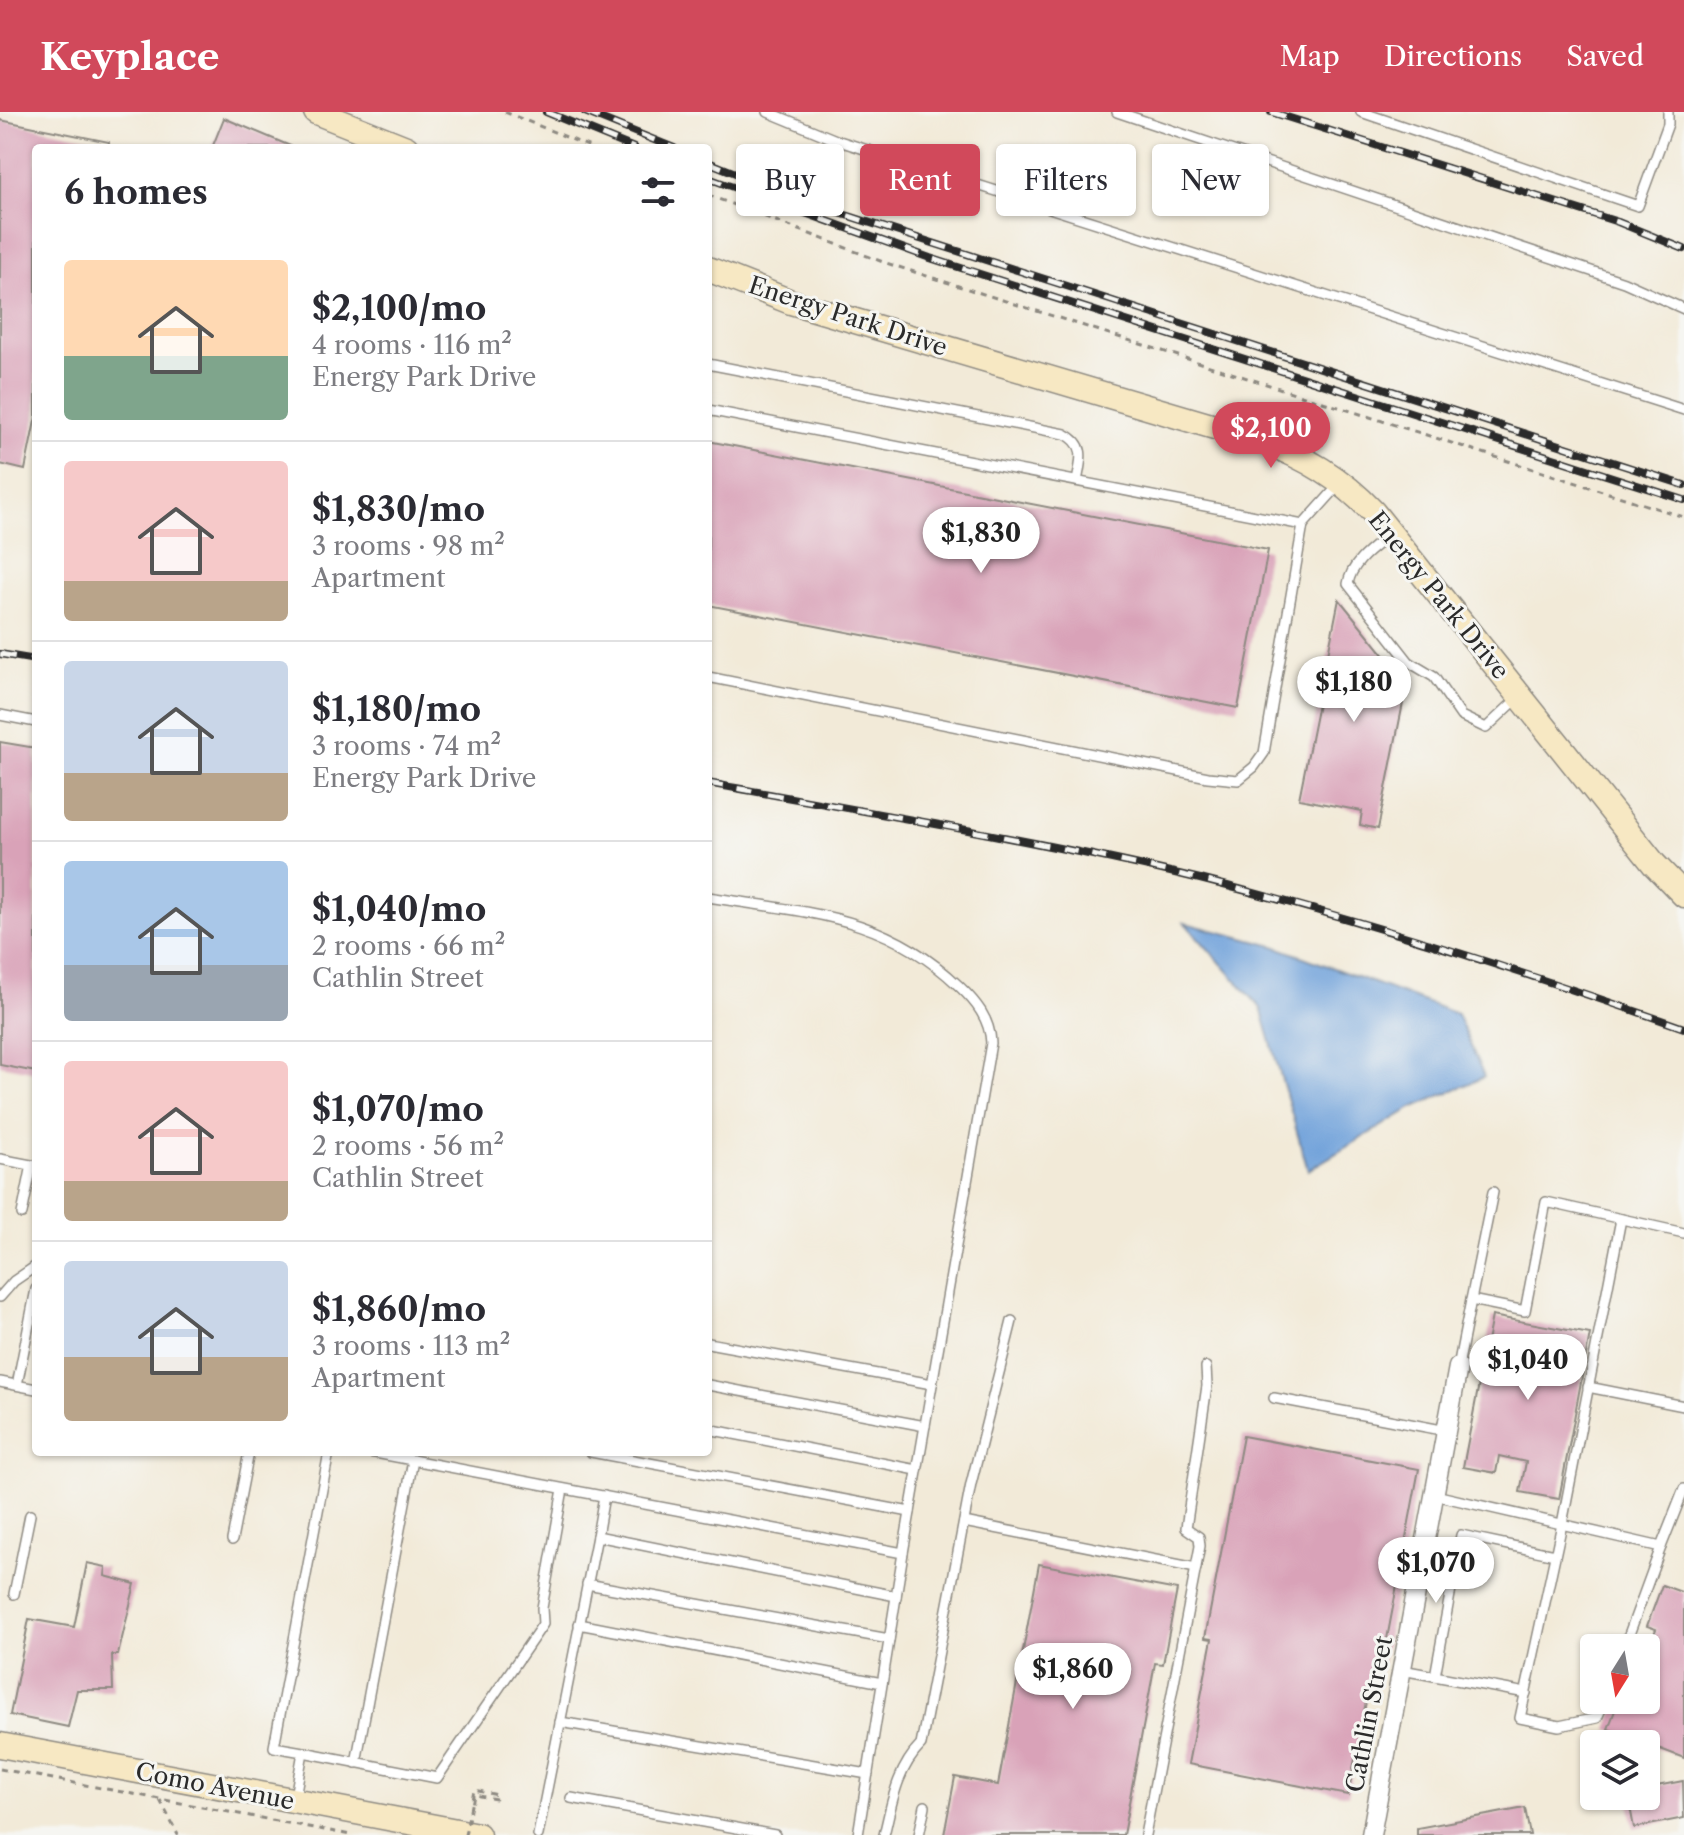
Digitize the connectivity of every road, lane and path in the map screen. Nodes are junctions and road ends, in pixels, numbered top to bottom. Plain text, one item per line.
1 (316, 112) edge
2 (505, 112) edge
3 (768, 112) edge
4 (1117, 112) edge
5 (1361, 112) edge
6 (1668, 112) edge
7 (396, 144) edge
8 (583, 144) edge
9 (712, 197) edge
10 (712, 271) edge
11 (1684, 309) edge
12 (712, 365) edge
13 (1684, 410) edge
14 (712, 411) edge
15 (1077, 481) junction
16 (1342, 483) junction
17 (1684, 517) edge
18 (1303, 525) junction
19 (1391, 534) junction
20 (712, 678) edge
21 (1521, 696) junction
22 (0, 715) edge
23 (32, 721) edge
24 (1684, 895) edge
25 (712, 898) edge
26 (0, 1159) edge
27 (32, 1166) edge
28 (32, 1174) edge
29 (1493, 1192) dead end
30 (22, 1214) dead end
31 (1621, 1219) junction
32 (1684, 1233) edge
33 (32, 1269) edge
34 (0, 1297) edge
35 (1471, 1300) junction
36 (32, 1309) edge
37 (1012, 1321) dead end
38 (712, 1344) edge
39 (1206, 1367) dead end
40 (1458, 1367) joint
41 (0, 1382) edge
42 (932, 1384) junction
43 (17, 1385) junction
44 (712, 1386) edge
45 (1588, 1387) junction
46 (32, 1388) edge
47 (1274, 1398) dead end
48 (1684, 1406) edge
49 (925, 1426) junction
50 (712, 1430) edge
51 (1447, 1431) junction
52 (248, 1456) edge
53 (328, 1456) edge
54 (392, 1456) edge
55 (612, 1456) edge
56 (413, 1460) junction
57 (917, 1470) junction
58 (563, 1489) junction
59 (1684, 1489) edge
60 (1435, 1495) junction
61 (604, 1496) junction
62 (910, 1512) junction
63 (30, 1515) dead end
64 (964, 1522) junction
65 (1562, 1524) junction
66 (597, 1536) junction
67 (232, 1540) dead end
68 (1661, 1547) junction
69 (903, 1553) junction
70 (1555, 1555) junction
71 (1196, 1568) junction
72 (587, 1584) junction
73 (14, 1594) dead end
74 (896, 1596) junction
75 (579, 1624) junction
76 (1629, 1634) edge
77 (889, 1639) junction
78 (1402, 1670) junction
79 (1435, 1676) junction
80 (882, 1683) junction
81 (1526, 1693) junction
82 (1599, 1714) edge
83 (560, 1722) junction
84 (0, 1745) edge
85 (303, 1752) junction
86 (356, 1763) junction
87 (0, 1769) edge
88 (868, 1774) junction
89 (571, 1798) dead end
90 (160, 1800) junction
91 (294, 1801) junction
92 (472, 1805) dead end
93 (925, 1806) dead end
94 (178, 1835) edge
95 (351, 1835) edge
96 (465, 1835) edge
97 (478, 1835) edge
98 (538, 1835) edge
99 (775, 1835) edge
100 (858, 1835) edge
101 (884, 1835) edge
102 (919, 1835) edge
103 (1145, 1835) edge
104 (1371, 1835) edge

1 - 7 street
2 - 8 path
3 - 13 lane
4 - 11 lane
5 - 6 lane
9 - 17 path
10 - 16 street, Energy Park Drive
12 - 15 lane
14 - 15 lane
15 - 18 lane
16 - 18 lane
16 - 19 street, Energy Park Drive
18 - 20 lane
19 - 21 street, Energy Park Drive
19 - 21 lane
21 - 24 street, Energy Park Drive
22 - 23 lane
25 - 42 lane
26 - 27 lane
28 - 30 lane
29 - 35 lane
31 - 32 lane
31 - 35 lane
31 - 45 lane
33 - 34 lane
35 - 40 lane
36 - 43 lane
37 - 64 lane
38 - 42 lane
39 - 71 lane
40 - 51 street, Cathlin Street
41 - 43 lane
42 - 49 lane
43 - 46 lane
44 - 49 lane
45 - 48 lane
45 - 65 lane
47 - 51 lane
49 - 57 lane
50 - 57 lane
51 - 60 street, Cathlin Street
52 - 67 lane
53 - 85 lane
54 - 56 lane
55 - 62 lane
56 - 58 lane
56 - 86 lane
57 - 62 lane
58 - 61 lane
58 - 86 lane
59 - 68 lane
60 - 65 lane
60 - 78 street, Cathlin Street
61 - 66 lane
61 - 69 lane
62 - 69 lane
63 - 73 lane
64 - 71 lane
64 - 101 lane
65 - 68 lane
65 - 70 lane
66 - 72 lane
66 - 74 lane
68 - 76 lane
69 - 74 lane
70 - 79 lane
70 - 81 lane
71 - 103 lane
72 - 75 lane
72 - 77 lane
74 - 77 lane
75 - 80 lane
75 - 83 lane
77 - 80 lane
78 - 79 lane
78 - 104 street, Cathlin Street
79 - 81 lane
80 - 88 lane
81 - 82 lane
83 - 88 lane
83 - 98 lane
84 - 91 street, Como Avenue
85 - 86 lane
85 - 91 lane
87 - 90 path
88 - 100 lane
89 - 99 lane
90 - 94 path
90 - 95 path
91 - 97 street, Como Avenue
92 - 96 path, bridge
93 - 102 lane

